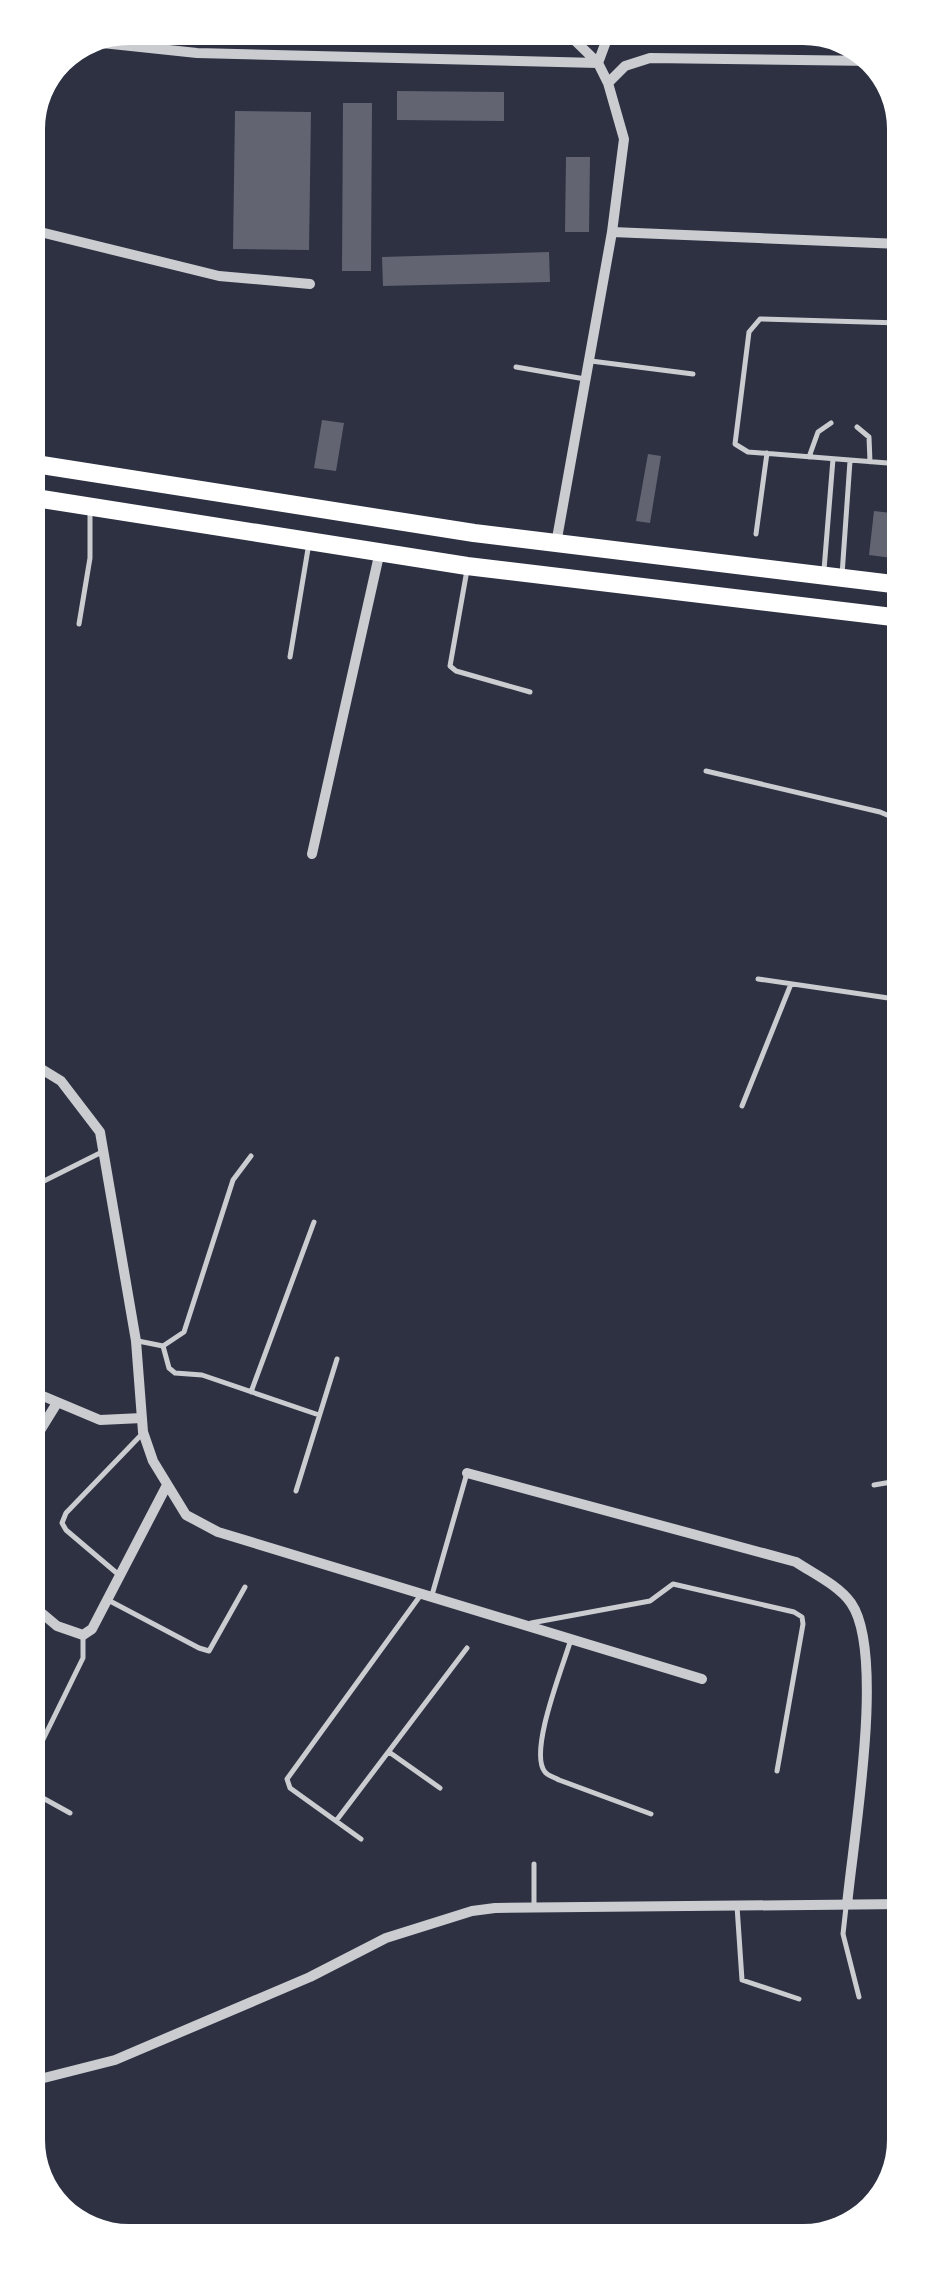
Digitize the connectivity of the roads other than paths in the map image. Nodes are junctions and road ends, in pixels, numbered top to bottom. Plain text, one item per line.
1 (126, 45) edge
2 (580, 45) edge
3 (604, 45) edge
4 (851, 60) edge
5 (598, 62) junction
6 (608, 83) junction
7 (45, 232) edge
8 (612, 232) junction
9 (887, 243) edge
10 (310, 284) dead end
11 (887, 323) edge
12 (588, 360) junction
13 (516, 367) dead end
14 (693, 374) dead end
15 (585, 379) junction
16 (831, 423) dead end
17 (857, 427) dead end
18 (767, 453) junction
19 (809, 457) junction
20 (833, 459) junction
21 (850, 460) junction
22 (870, 462) junction
23 (887, 463) edge
24 (45, 466) edge
25 (45, 500) edge
26 (90, 507) junction
27 (756, 534) dead end
28 (310, 540) junction
29 (556, 544) junction
30 (380, 551) junction
31 (468, 566) junction
32 (833, 577) junction
33 (887, 583) edge
34 (887, 616) edge
35 (79, 624) dead end
36 (290, 657) dead end
37 (530, 692) dead end
38 (706, 771) dead end
39 (887, 815) edge
40 (312, 854) dead end
41 (758, 979) dead end
42 (791, 984) junction
43 (887, 998) edge
44 (45, 1071) edge
45 (742, 1106) dead end
46 (104, 1151) junction
47 (251, 1156) dead end
48 (45, 1180) edge
49 (314, 1222) dead end
50 (136, 1341) junction
51 (163, 1346) junction
52 (337, 1358) dead end
53 (251, 1392) junction
54 (45, 1398) edge
55 (56, 1403) junction
56 (319, 1415) junction
57 (142, 1418) junction
58 (45, 1421) edge
59 (143, 1432) junction
60 (468, 1473) joint
61 (887, 1483) edge
62 (168, 1485) junction
63 (874, 1485) dead end
64 (296, 1491) dead end
65 (121, 1577) junction
66 (245, 1586) dead end
67 (426, 1595) junction
68 (108, 1600) junction
69 (45, 1619) edge
70 (523, 1625) junction
71 (83, 1635) junction
72 (571, 1640) junction
73 (467, 1648) dead end
74 (702, 1679) dead end
75 (45, 1735) edge
76 (389, 1752) junction
77 (777, 1771) dead end
78 (440, 1788) dead end
79 (45, 1799) edge
80 (70, 1813) dead end
81 (650, 1814) dead end
82 (336, 1821) junction
83 (361, 1839) dead end
84 (534, 1864) dead end
85 (887, 1905) edge
86 (737, 1906) junction
87 (846, 1906) junction
88 (534, 1908) junction
89 (859, 1997) dead end
90 (799, 1999) dead end
91 (45, 2078) edge

1 - 5 street
2 - 5 street
3 - 5 street
4 - 6 street
5 - 6 street
6 - 8 street
7 - 10 street
8 - 9 street
8 - 12 street
11 - 18 lane
12 - 14 lane
12 - 15 street
13 - 15 lane
15 - 29 street
16 - 19 lane
17 - 22 lane
18 - 19 lane
18 - 27 lane
19 - 20 lane
20 - 21 lane
20 - 32 lane
21 - 22 lane
21 - 32 lane
22 - 23 lane
24 - 29 highway
25 - 26 highway
26 - 28 highway
26 - 35 lane
28 - 30 highway
28 - 36 lane
29 - 32 highway
30 - 31 highway
30 - 40 street
31 - 34 highway
31 - 37 lane
32 - 33 highway
38 - 39 lane
41 - 42 lane
42 - 43 lane
42 - 45 lane
44 - 46 street
46 - 48 lane
46 - 50 street
47 - 51 lane
49 - 53 lane
50 - 51 lane
50 - 57 street
51 - 53 lane
52 - 56 lane
53 - 56 lane
54 - 55 street
55 - 57 street
55 - 58 street
56 - 64 lane
57 - 59 street
59 - 62 street
59 - 65 lane
60 - 67 lane
60 - 87 street
61 - 63 lane
62 - 65 street
62 - 67 street
65 - 68 street
66 - 68 lane
67 - 70 street
67 - 82 lane
68 - 71 street
69 - 71 street
70 - 72 street
70 - 77 lane
71 - 75 lane
72 - 74 street
72 - 81 lane
73 - 76 lane
76 - 78 lane
76 - 82 lane
79 - 80 lane
82 - 83 lane
84 - 88 lane
85 - 87 street
86 - 87 street
86 - 88 street
86 - 90 lane
87 - 89 lane
88 - 91 street

